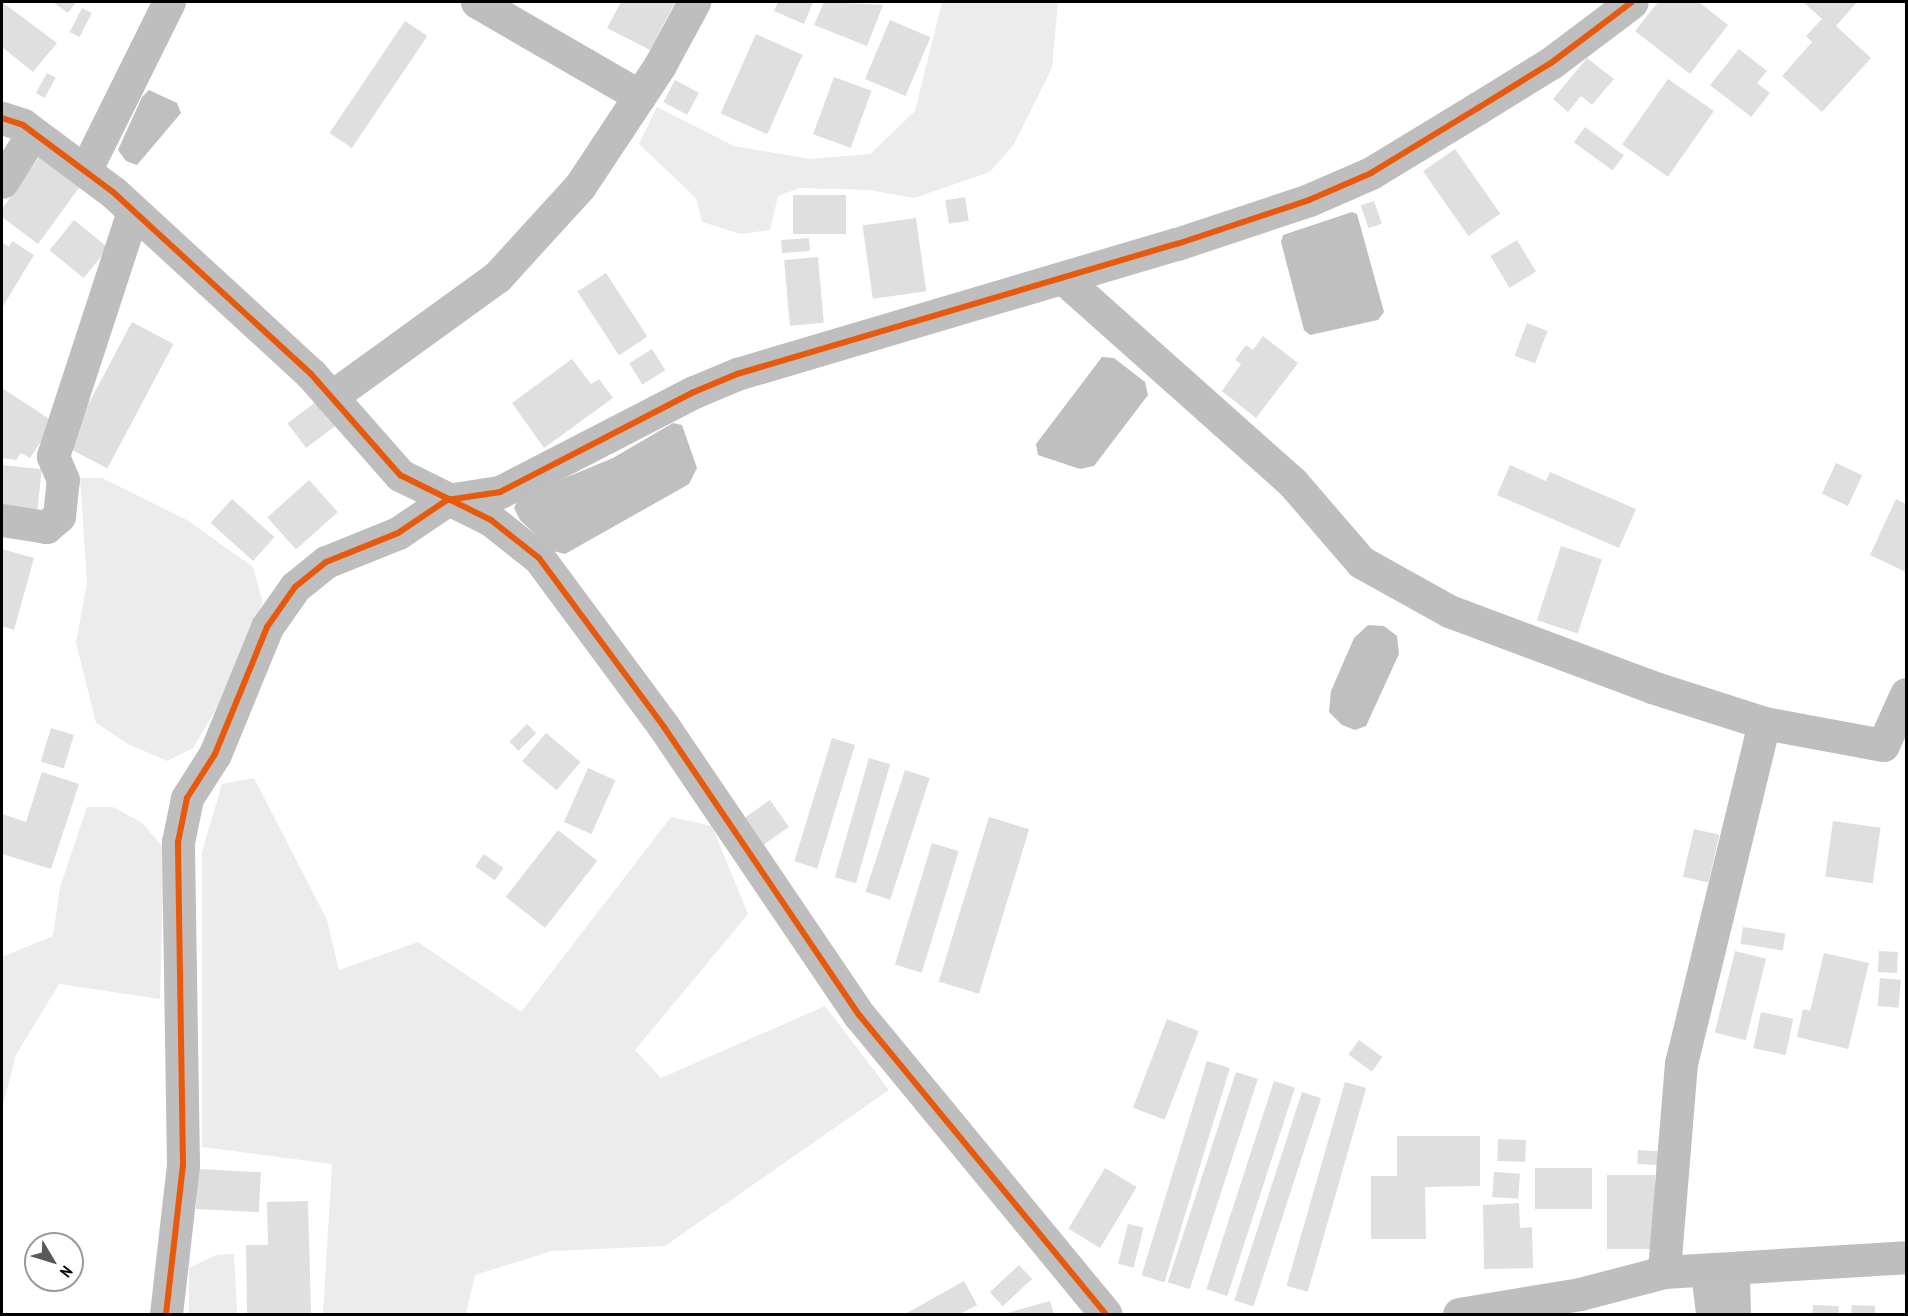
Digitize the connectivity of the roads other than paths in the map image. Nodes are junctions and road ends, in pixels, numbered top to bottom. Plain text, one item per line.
1 (169, 2) edge
2 (477, 2) edge
3 (694, 2) edge
4 (1632, 2) edge
5 (640, 96) junction
6 (2, 118) edge
7 (33, 133) junction
8 (85, 171) junction
9 (2, 182) edge
10 (133, 211) junction
11 (1063, 278) junction
12 (331, 397) junction
13 (447, 500) junction
14 (2, 520) edge
15 (1906, 694) edge
16 (1764, 723) junction
17 (1906, 1257) edge
18 (1664, 1272) junction
19 (166, 1314) edge
20 (1106, 1314) edge
21 (1460, 1314) edge

1 - 8 street
2 - 5 street
3 - 5 street
4 - 11 street
5 - 12 street
6 - 7 street
7 - 8 street
7 - 9 street
8 - 10 street
10 - 12 street
10 - 14 street
11 - 13 street
11 - 16 street
12 - 13 street
13 - 19 street
13 - 20 street
15 - 16 street
16 - 18 street
17 - 18 street
18 - 21 street

